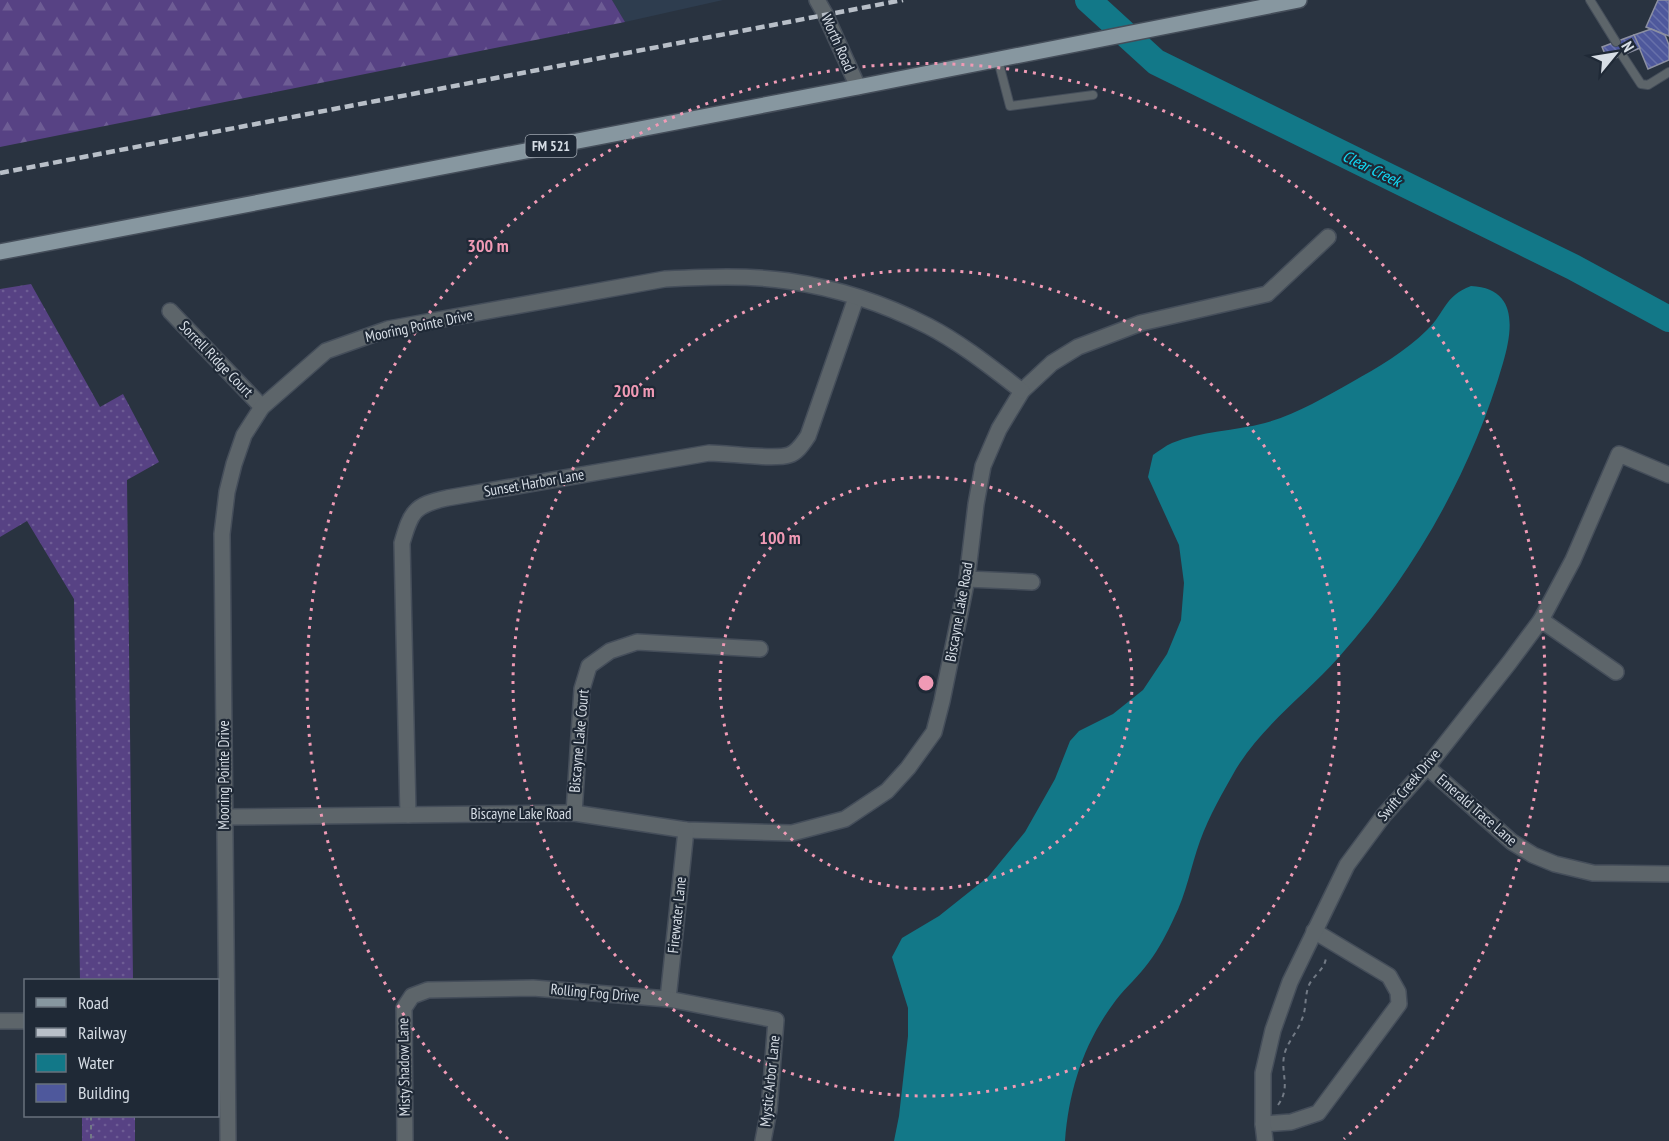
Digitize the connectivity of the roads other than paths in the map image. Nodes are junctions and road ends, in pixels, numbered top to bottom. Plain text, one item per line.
1 (817, 0) edge
2 (1299, 0) edge
3 (1590, 0) edge
4 (1616, 42) dead end
5 (1622, 55) dead end
6 (998, 60) junction
7 (1669, 72) edge
8 (858, 87) junction
9 (1093, 95) dead end
10 (1328, 237) dead end
11 (0, 252) edge
12 (856, 298) junction
13 (170, 311) dead end
14 (1022, 391) junction
15 (262, 407) junction
16 (1669, 475) edge
17 (967, 579) junction
18 (1032, 582) dead end
19 (1541, 620) junction
20 (760, 649) dead end
21 (1616, 672) dead end
22 (1426, 767) junction
23 (574, 813) junction
24 (408, 815) junction
25 (225, 817) junction
26 (687, 830) junction
27 (1669, 874) edge
28 (1318, 933) junction
29 (412, 996) joint
30 (668, 999) junction
31 (222, 1020) edge
32 (777, 1020) joint
33 (0, 1021) edge
34 (24, 1021) edge
35 (1263, 1124) junction
36 (228, 1141) edge
37 (405, 1141) edge
38 (763, 1141) edge
39 (1265, 1141) edge

1 - 8 street, Worth Road
2 - 6 main road, FM 521
3 - 4 lane
5 - 7 lane
6 - 8 main road, FM 521
6 - 9 lane
8 - 11 main road, FM 521
10 - 14 street, Biscayne Lake Road
12 - 14 street, Mooring Pointe Drive
12 - 15 street, Mooring Pointe Drive
12 - 24 street, Sunset Harbor Lane
13 - 15 street, Sorrell Ridge Court
14 - 17 street, Biscayne Lake Road
15 - 25 street, Mooring Pointe Drive
16 - 19 street, Swift Creek Drive
17 - 18 street
17 - 26 street, Biscayne Lake Road
19 - 21 street
19 - 22 street, Swift Creek Drive
20 - 23 street, Biscayne Lake Court
22 - 27 street, Emerald Trace Lane
22 - 28 street, Swift Creek Drive
23 - 24 street, Biscayne Lake Road
23 - 26 street, Biscayne Lake Road
24 - 25 street, Biscayne Lake Road
25 - 31 street, Mooring Pointe Drive
26 - 30 street, Firewater Lane
28 - 35 street, Swift Creek Drive
28 - 35 street
29 - 30 street, Rolling Fog Drive
29 - 37 street, Misty Shadow Lane
30 - 32 street, Rolling Fog Drive
31 - 36 street, Mooring Pointe Drive
32 - 38 street, Mystic Arbor Lane
33 - 34 street
35 - 39 street, Swift Creek Drive

